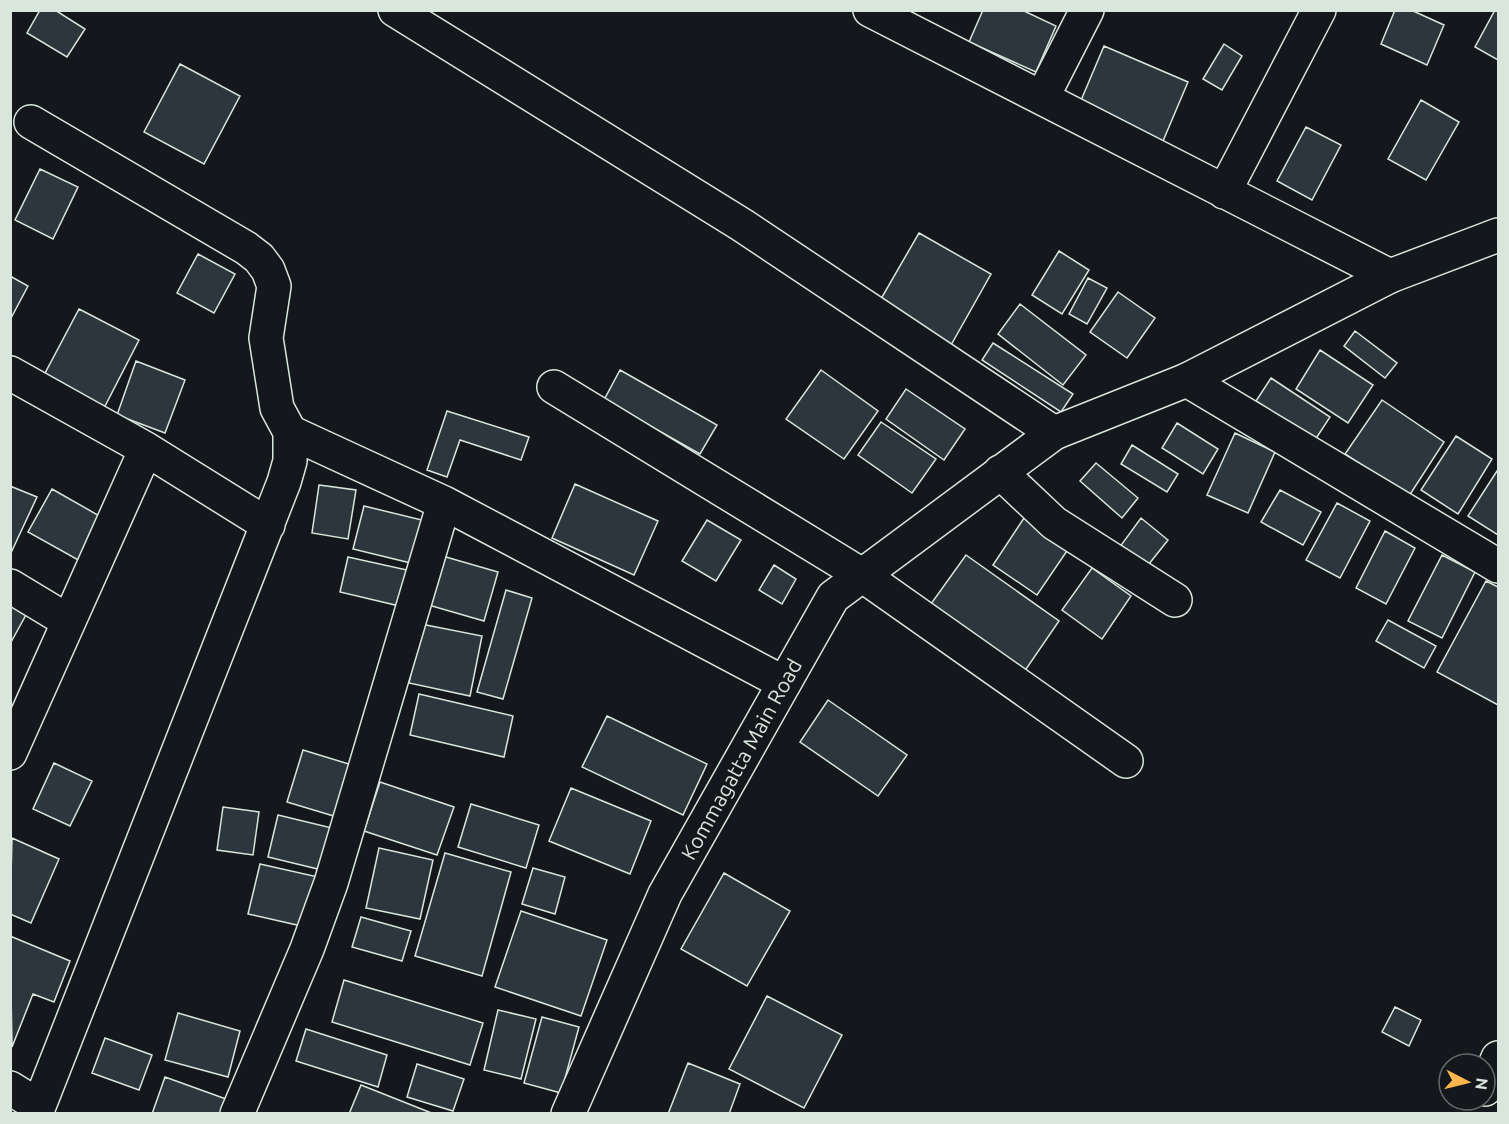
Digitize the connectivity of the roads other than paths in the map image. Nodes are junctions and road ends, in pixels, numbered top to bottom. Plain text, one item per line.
1 (395, 10) edge
2 (870, 10) edge
3 (1087, 10) edge
4 (1319, 10) edge
5 (1042, 98) junction
6 (31, 122) dead end
7 (1224, 192) junction
8 (1498, 235) edge
9 (1390, 276) junction
10 (10, 373) edge
11 (1187, 380) junction
12 (554, 387) dead end
13 (290, 432) junction
14 (1054, 433) junction
15 (146, 449) junction
16 (1000, 472) junction
17 (444, 503) junction
18 (268, 525) junction
19 (1498, 566) edge
20 (862, 575) junction
21 (10, 586) edge
22 (1176, 600) dead end
23 (68, 621) junction
24 (784, 683) junction
25 (10, 753) edge
26 (1125, 761) dead end
27 (10, 1088) edge
28 (38, 1110) edge
29 (237, 1113) edge
30 (568, 1113) edge

1 - 14 street
2 - 5 street
3 - 5 street
4 - 7 street
5 - 7 street
6 - 13 street
7 - 9 street
8 - 9 street, Kommagatta Main Road
9 - 11 street, Kommagatta Main Road
10 - 15 street
11 - 14 street, Kommagatta Main Road
11 - 19 street
12 - 20 street
13 - 17 street
13 - 18 street
14 - 16 street, Kommagatta Main Road
15 - 18 street
15 - 23 street
16 - 20 street, Kommagatta Main Road
16 - 22 street
17 - 24 street
17 - 29 street
18 - 28 street
20 - 24 street, Kommagatta Main Road
20 - 26 street
21 - 23 street
23 - 25 street
24 - 30 street, Kommagatta Main Road
27 - 28 street

